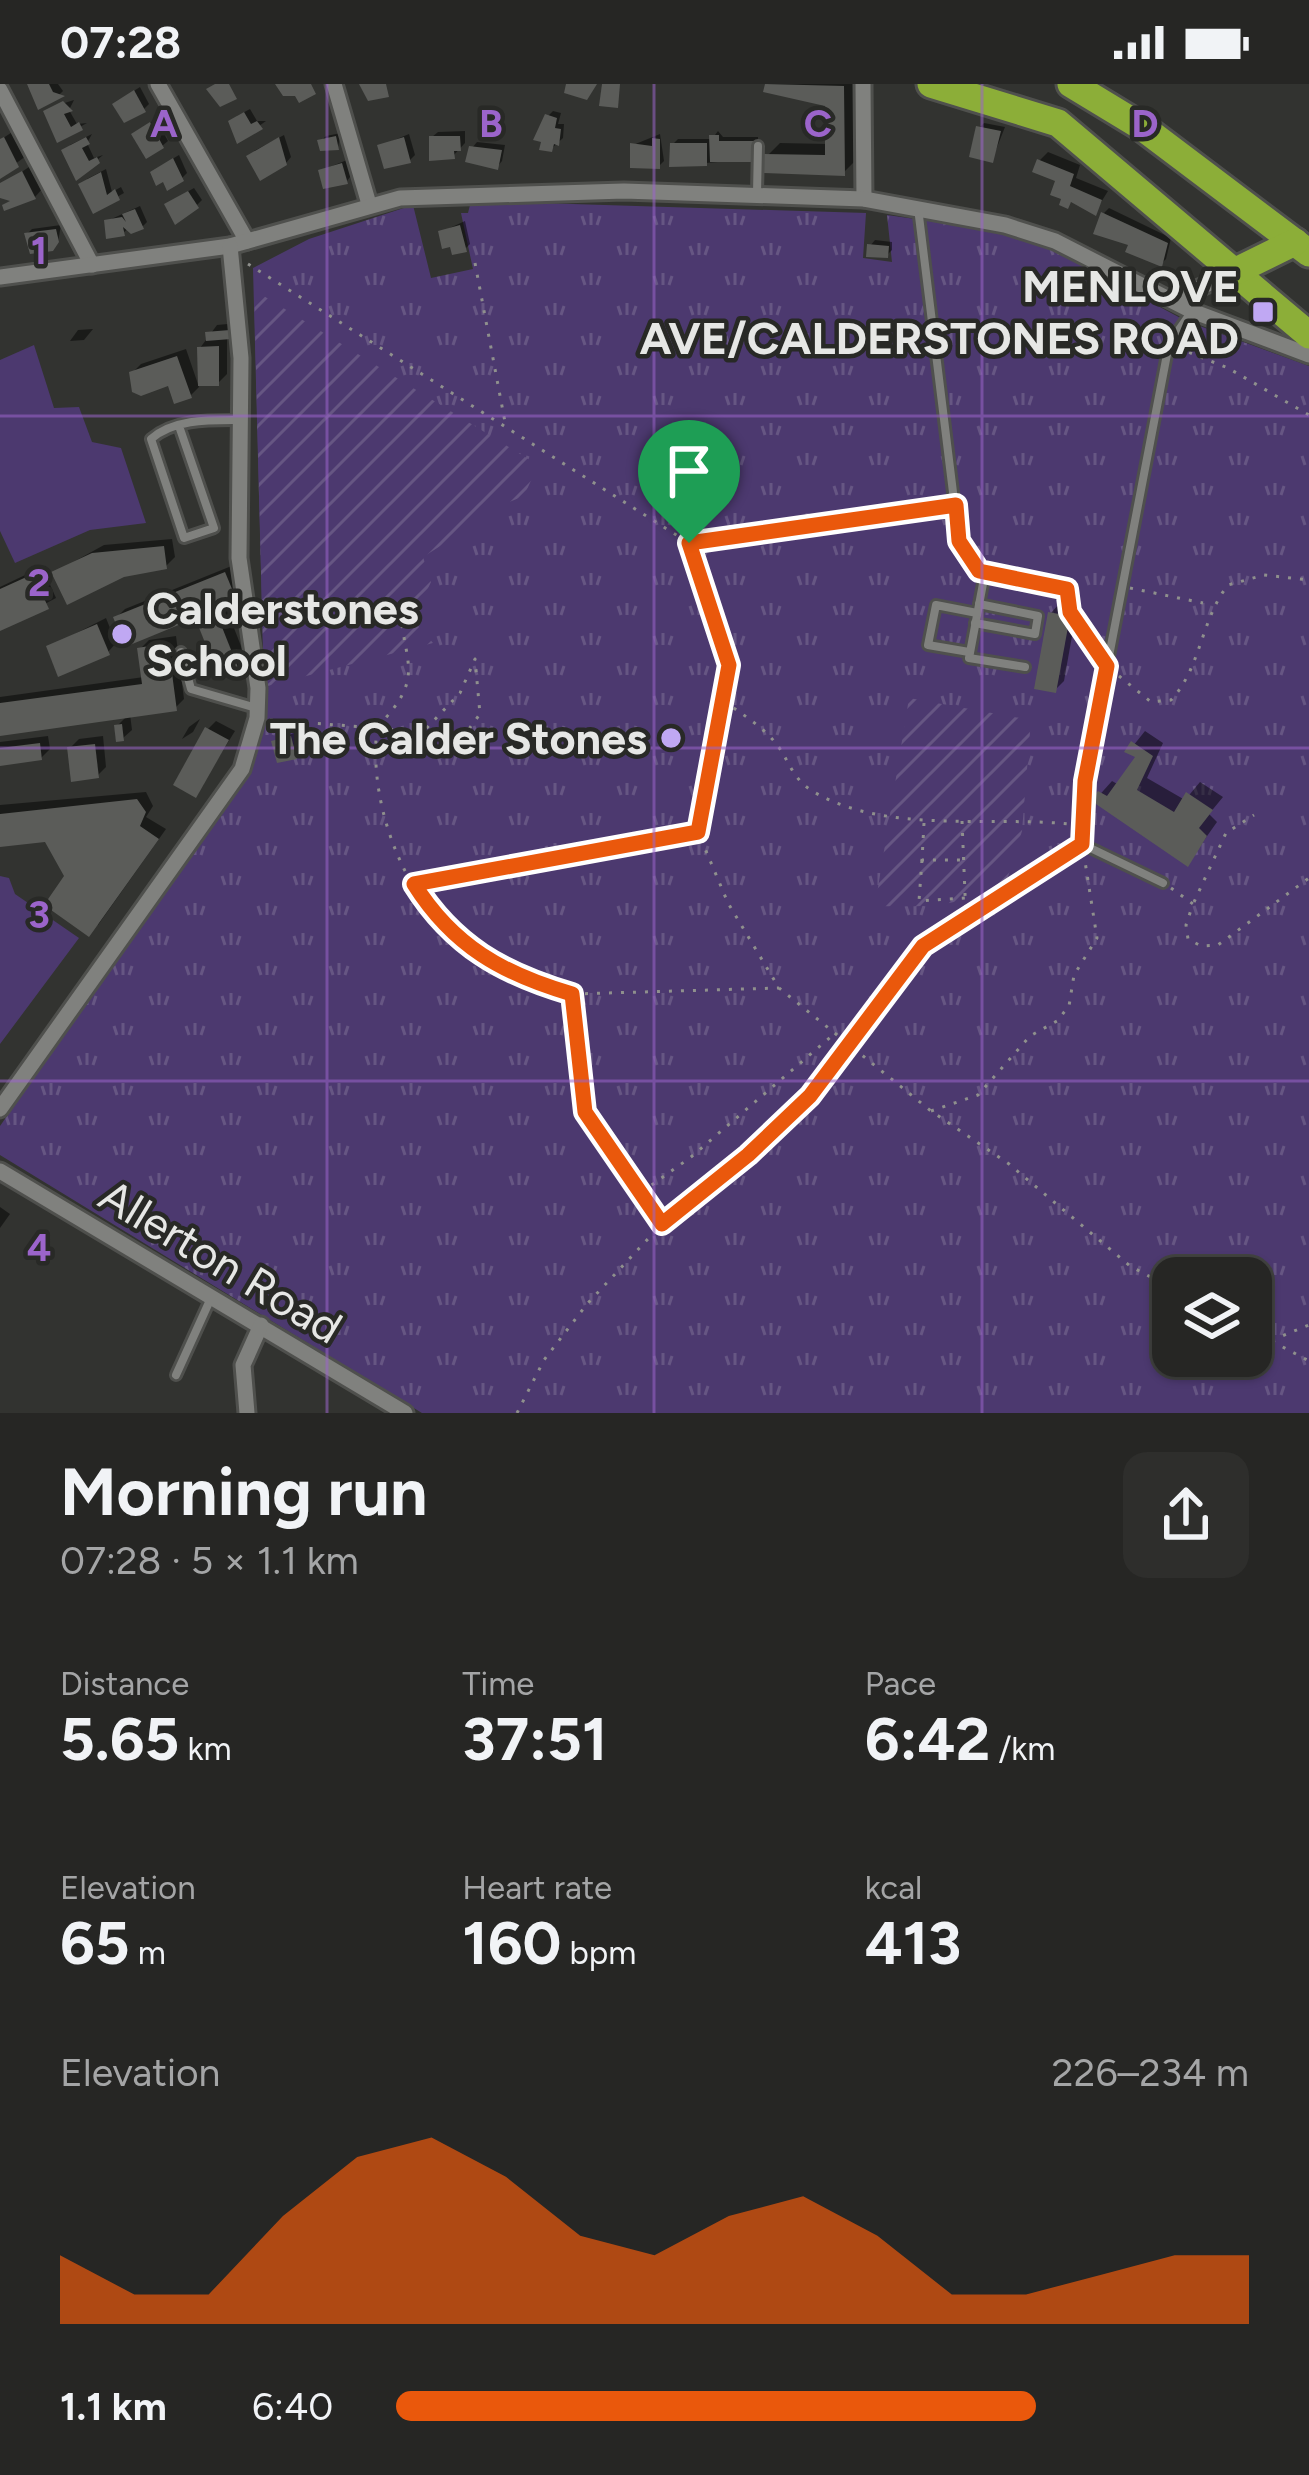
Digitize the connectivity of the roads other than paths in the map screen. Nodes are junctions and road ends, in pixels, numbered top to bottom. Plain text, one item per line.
1 (158, 84) edge
2 (334, 84) edge
3 (863, 84) edge
4 (931, 84) edge
5 (1085, 87) edge
6 (0, 90) edge
7 (758, 146) dead end
8 (757, 194) junction
9 (864, 199) junction
10 (369, 204) junction
11 (918, 206) junction
12 (238, 244) junction
13 (1304, 244) edge
14 (92, 266) junction
15 (1234, 272) junction
16 (0, 277) edge
17 (1173, 301) junction
18 (1192, 311) junction
19 (1309, 335) edge
20 (1309, 355) edge
21 (239, 420) junction
22 (179, 426) junction
23 (985, 573) junction
24 (1067, 589) road end
25 (977, 614) junction
26 (181, 652) dead end
27 (970, 652) junction
28 (1024, 667) dead end
29 (257, 713) junction
30 (1163, 883) road end
31 (0, 1109) edge
32 (0, 1171) edge
33 (211, 1296) junction
34 (261, 1325) junction
35 (176, 1375) dead end
36 (247, 1413) edge
37 (405, 1413) edge

1 - 12 street
2 - 10 street
3 - 9 street
4 - 15 highway
5 - 13 highway
6 - 14 street
7 - 8 lane
8 - 9 street
8 - 10 street
9 - 11 street
10 - 12 street
11 - 17 street
11 - 23 lane
12 - 14 street
12 - 21 street
13 - 15 highway
14 - 16 street
15 - 17 street
15 - 19 highway
17 - 18 street
18 - 20 street
18 - 30 lane
21 - 22 lane
21 - 29 street
22 - 22 lane
23 - 24 lane
23 - 25 lane
25 - 25 lane
25 - 27 lane
25 - 27 lane
26 - 29 lane
27 - 28 lane
29 - 31 street
32 - 33 street, Allerton Road
33 - 34 street, Allerton Road
33 - 35 lane
34 - 36 street
34 - 37 street, Allerton Road

